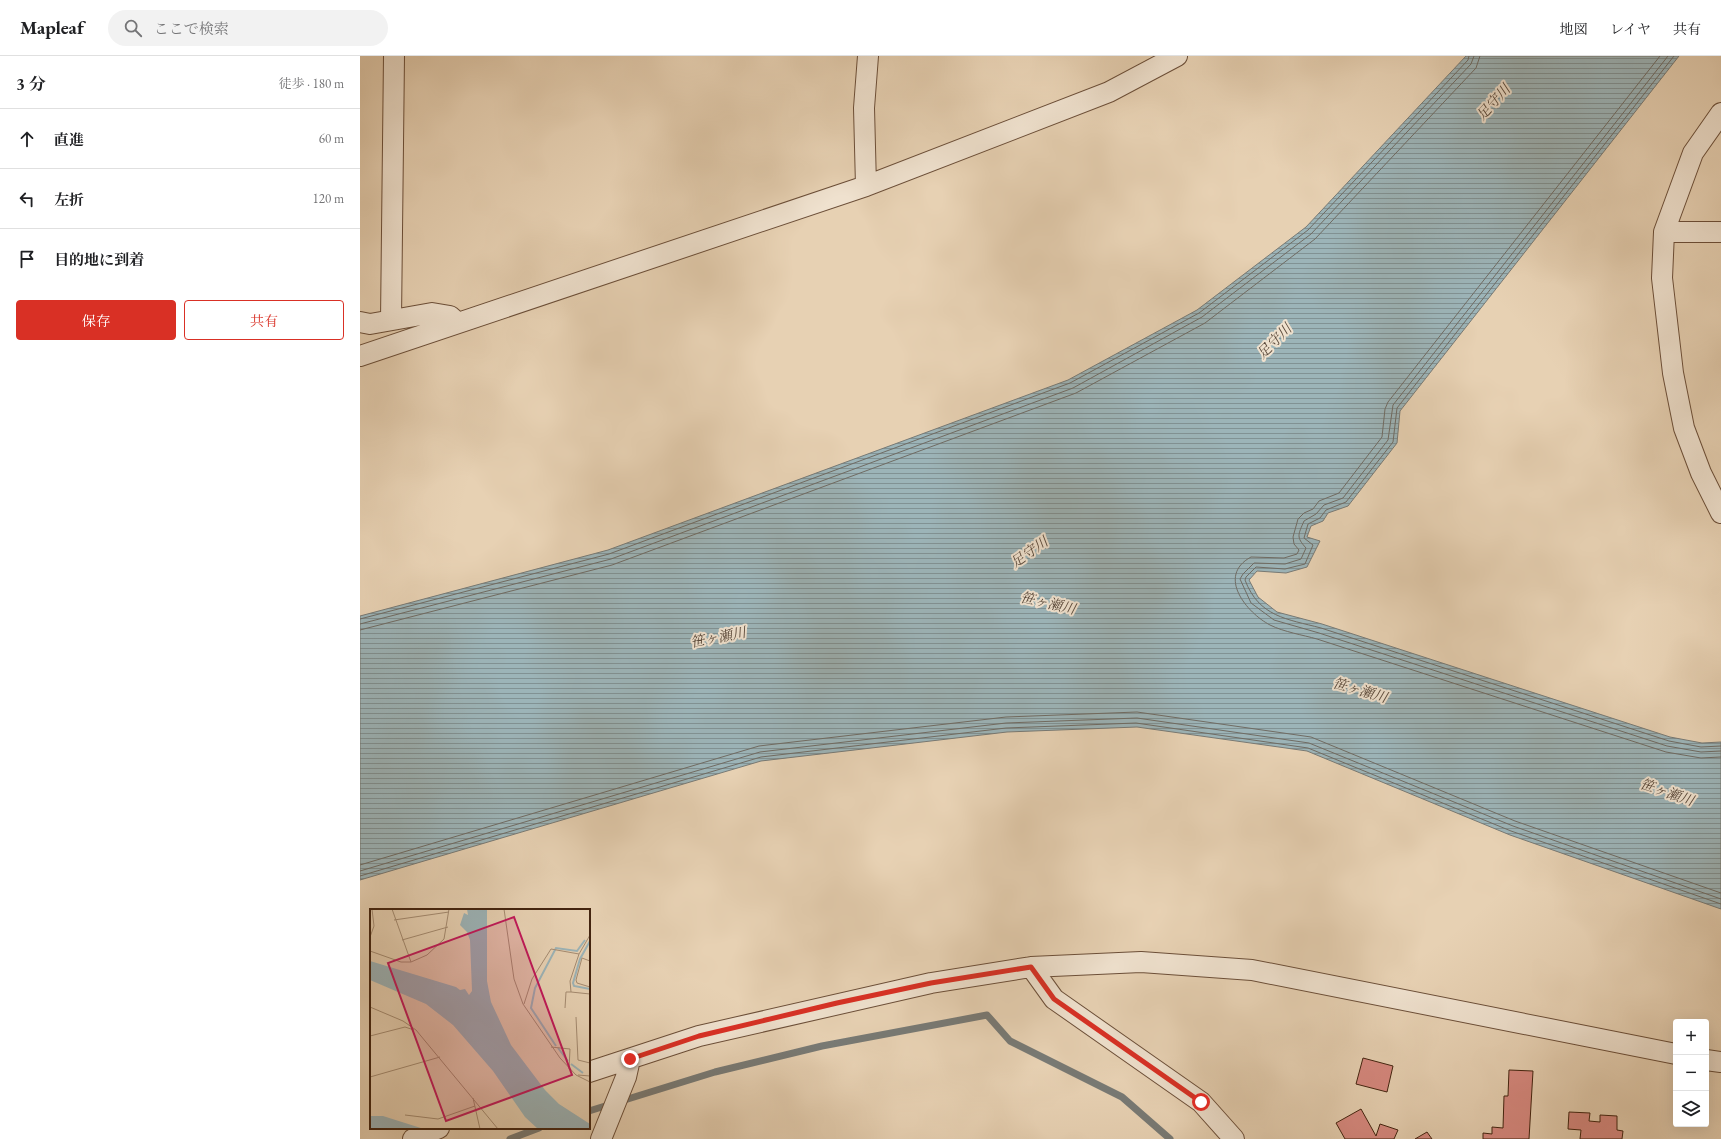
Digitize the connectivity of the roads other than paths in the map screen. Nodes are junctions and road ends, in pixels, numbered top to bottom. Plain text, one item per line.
1 (394, 56) edge
2 (868, 56) edge
3 (1147, 56) edge
4 (1176, 56) edge
5 (1131, 82) junction
6 (1721, 112) edge
7 (866, 186) junction
8 (1664, 232) junction
9 (1721, 232) edge
10 (391, 320) junction
11 (360, 322) edge
12 (458, 323) junction
13 (360, 356) edge
14 (1721, 513) edge
15 (1031, 967) junction
16 (1673, 1053) edge
17 (630, 1059) junction
18 (1709, 1060) edge
19 (1721, 1062) edge
20 (590, 1072) edge
21 (437, 1129) edge
22 (416, 1138) edge
23 (601, 1139) edge
24 (1234, 1139) edge

1 - 10 street
2 - 7 street
3 - 5 street
4 - 5 street
5 - 7 street
6 - 8 street
7 - 12 street
8 - 9 street
8 - 14 street
10 - 11 street
10 - 12 street
12 - 13 street
15 - 16 street
15 - 17 street
15 - 24 street
17 - 20 street
17 - 23 street
18 - 19 street
21 - 22 street

